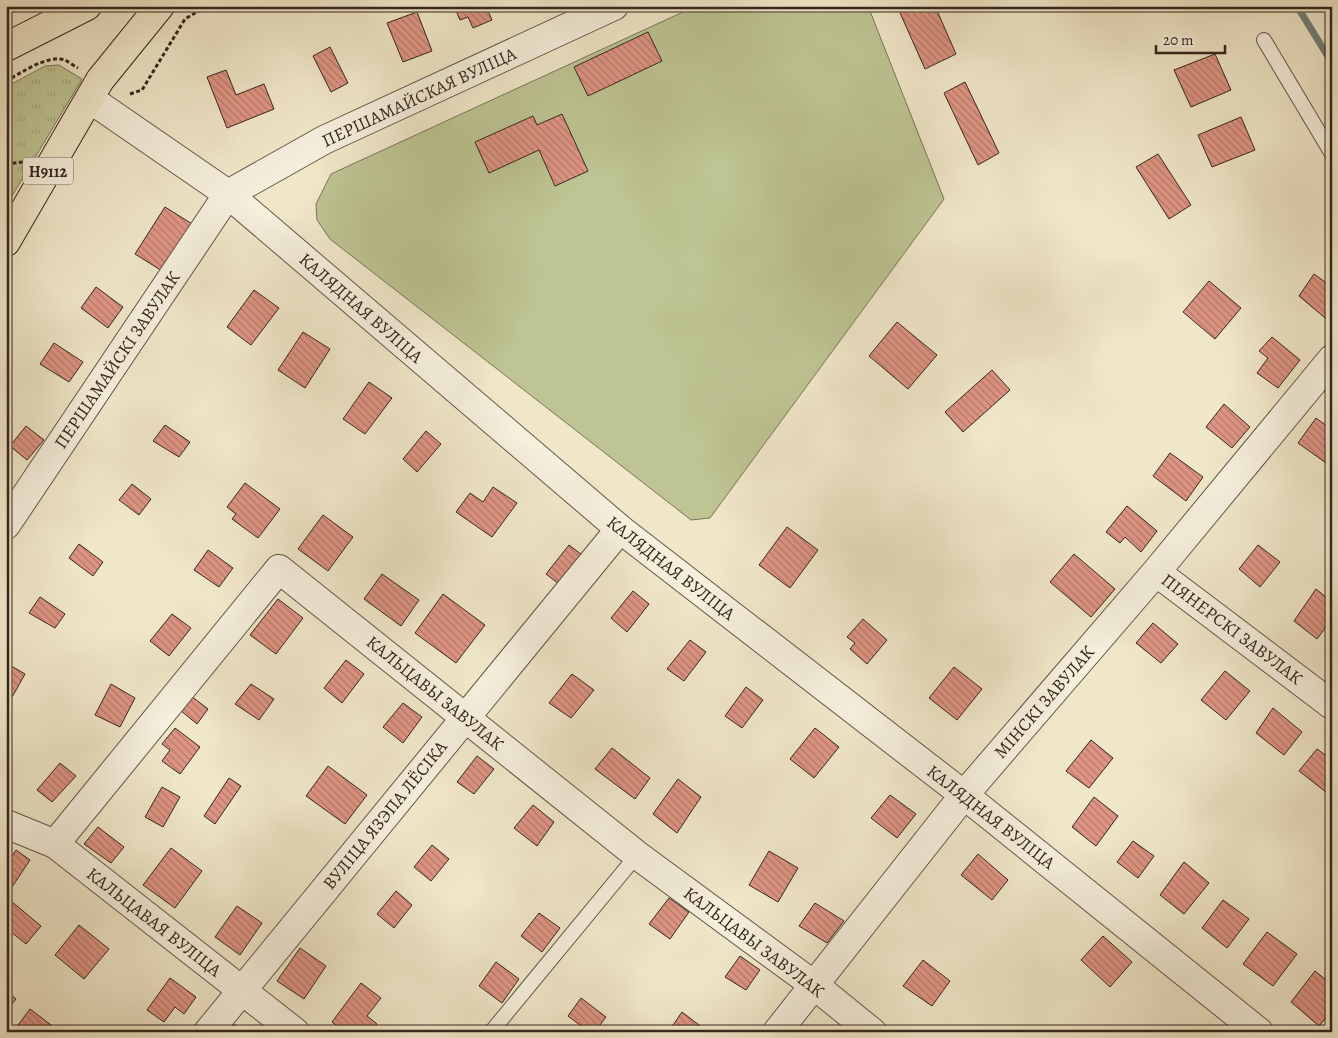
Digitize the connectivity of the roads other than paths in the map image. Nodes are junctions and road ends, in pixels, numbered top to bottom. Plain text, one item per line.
1 (87, 6) edge
2 (160, 6) edge
3 (614, 6) edge
4 (1264, 40) dead end
5 (6, 47) edge
6 (88, 86) junction
7 (1332, 154) edge
8 (228, 194) junction
9 (6, 242) edge
10 (1327, 374) edge
11 (6, 525) edge
12 (620, 529) junction
13 (1156, 572) junction
14 (1332, 705) edge
15 (465, 717) junction
16 (964, 795) junction
17 (6, 824) edge
18 (55, 844) junction
19 (637, 855) junction
20 (814, 985) junction
21 (242, 991) junction
22 (208, 1032) edge
23 (294, 1032) edge
24 (491, 1032) edge
25 (777, 1032) edge
26 (872, 1032) edge
27 (1259, 1032) edge

1 - 5 main road
2 - 6 main road
3 - 8 street, ПЕРШАМАЙСКАЯ ВУЛІЦА
4 - 7 lane
6 - 8 street, КАЛЯДНАЯ ВУЛІЦА
6 - 9 main road, Н9112
8 - 11 street, ПЕРШАМАЙСКІ ЗАВУЛАК
8 - 12 street, КАЛЯДНАЯ ВУЛІЦА
10 - 13 street, МІНСКІ ЗАВУЛАК
12 - 15 street, ВУЛІЦА ЯЗЭПА ЛЁСІКА
12 - 16 street, КАЛЯДНАЯ ВУЛІЦА
13 - 14 street, ПІЯНЕРСКІ ЗАВУЛАК
13 - 16 street, МІНСКІ ЗАВУЛАК
15 - 18 street, КАЛЬЦАВЫ ЗАВУЛАК
15 - 19 street, КАЛЬЦАВЫ ЗАВУЛАК
15 - 21 street, ВУЛІЦА ЯЗЭПА ЛЁСІКА
16 - 20 street, МІНСКІ ЗАВУЛАК
16 - 27 street, КАЛЯДНАЯ ВУЛІЦА
17 - 18 street, КАЛЬЦАВАЯ ВУЛІЦА
18 - 21 street, КАЛЬЦАВАЯ ВУЛІЦА
19 - 20 street, КАЛЬЦАВЫ ЗАВУЛАК
19 - 24 lane
20 - 25 street, МІНСКІ ЗАВУЛАК
20 - 26 street, КАЛЬЦАВЫ ЗАВУЛАК
21 - 22 street, ВУЛІЦА ЯЗЭПА ЛЁСІКА
21 - 23 street, КАЛЬЦАВАЯ ВУЛІЦА

